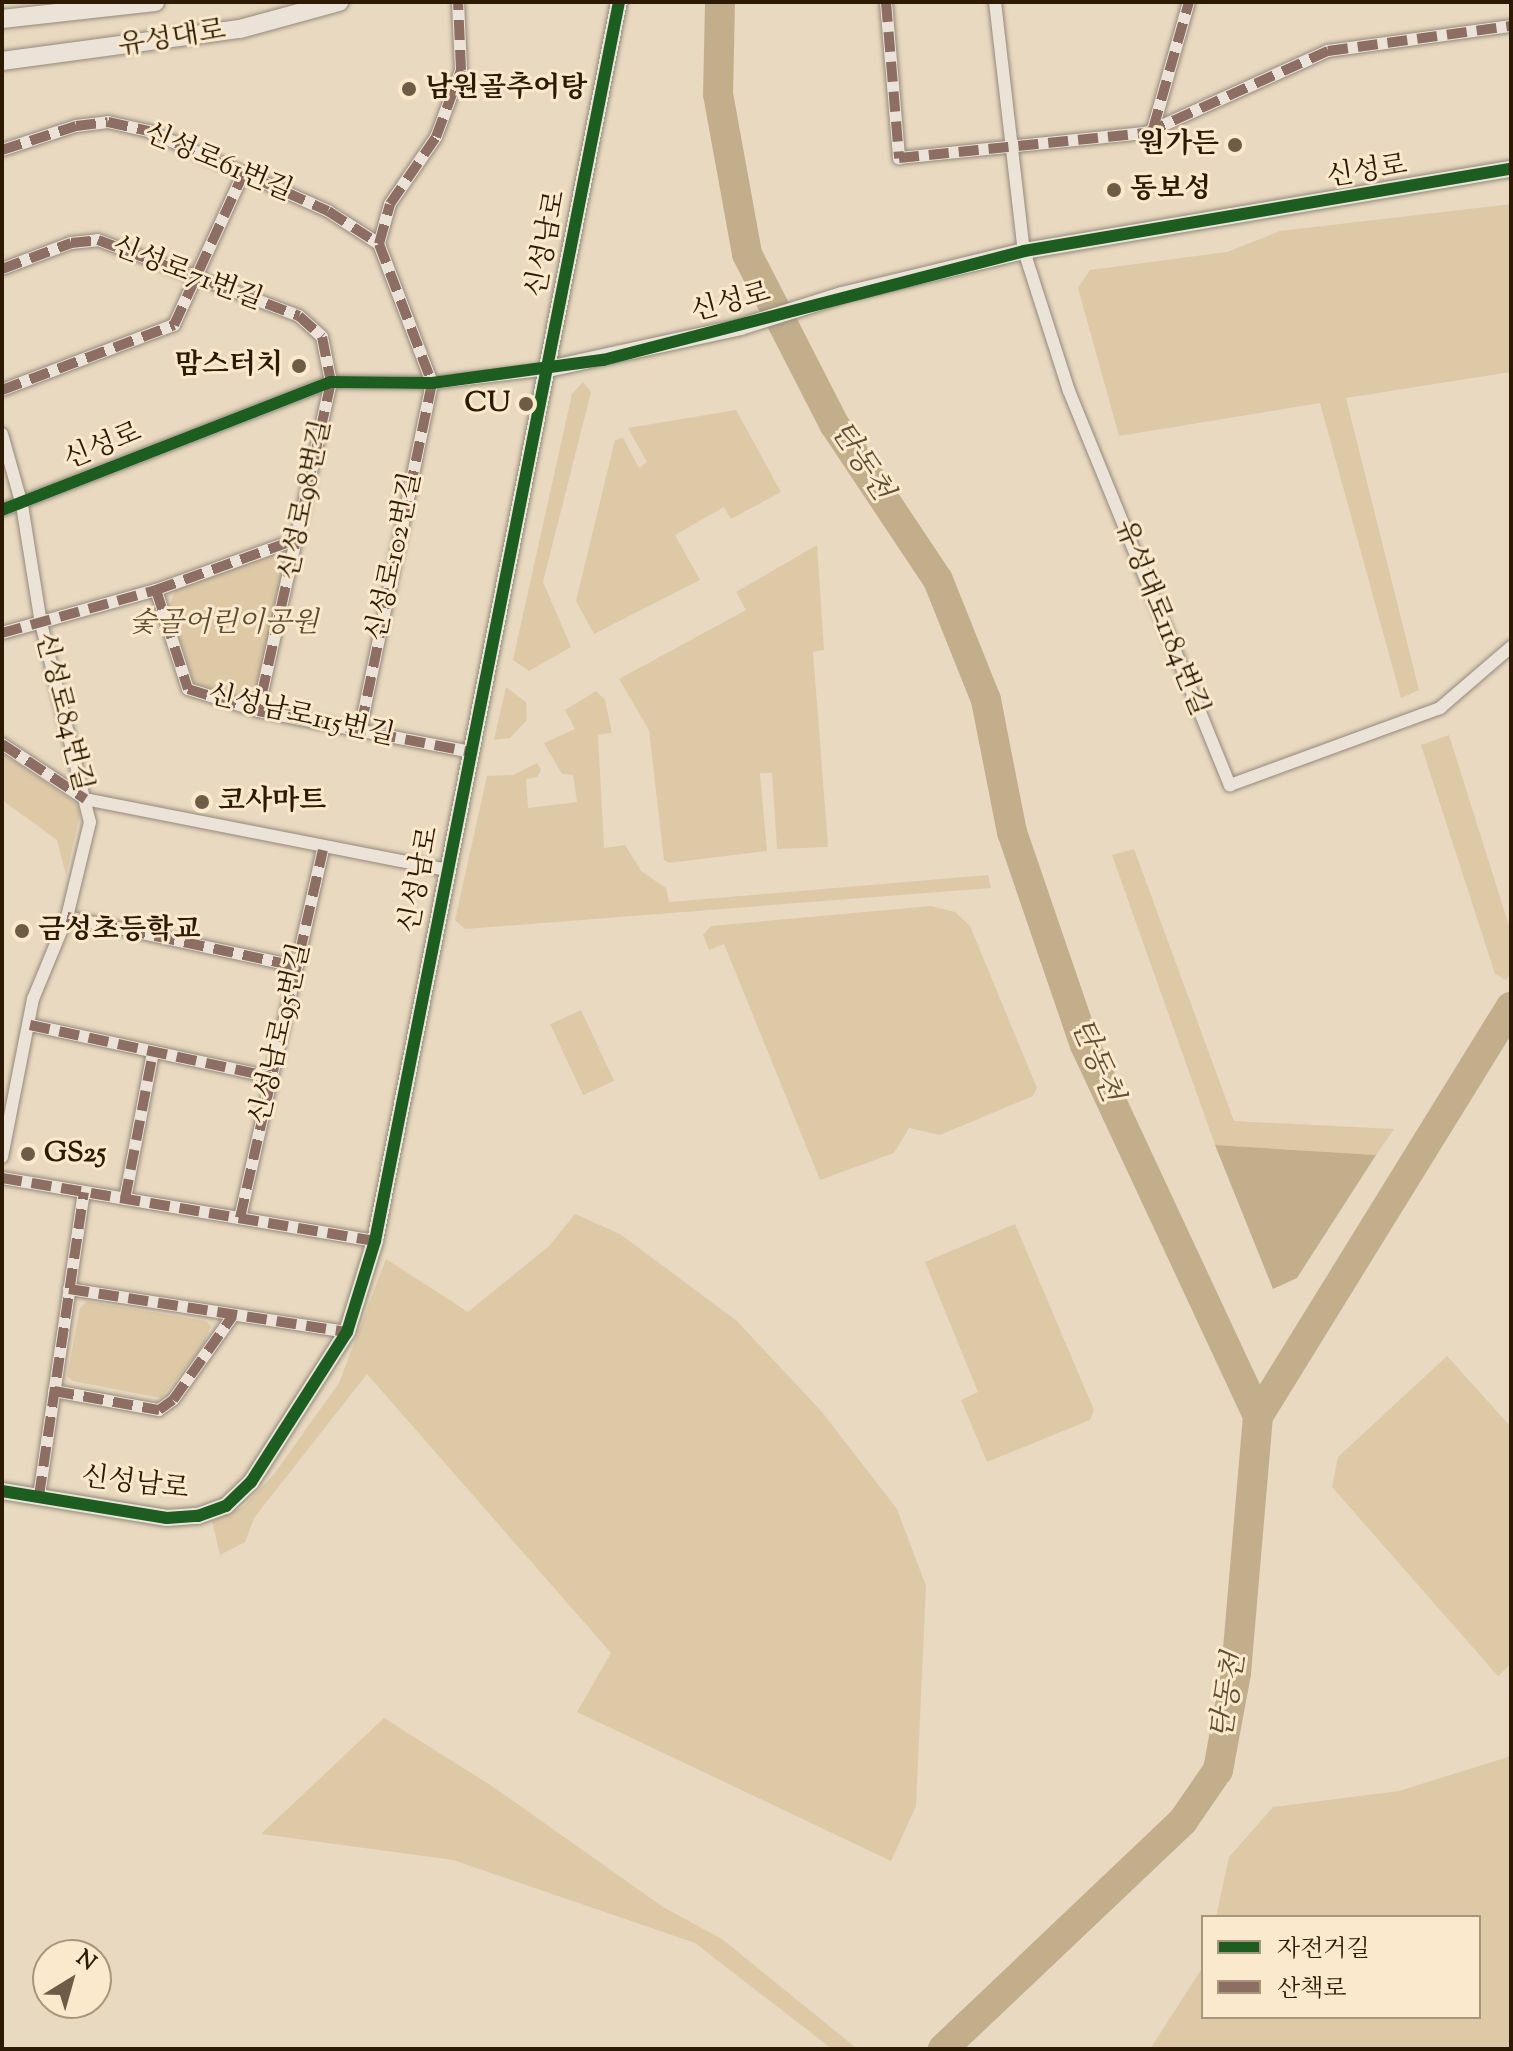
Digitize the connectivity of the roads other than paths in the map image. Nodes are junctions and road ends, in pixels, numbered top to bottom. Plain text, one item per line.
1 (155, 2) edge
2 (339, 2) edge
3 (458, 2) edge
4 (619, 2) edge
5 (886, 2) edge
6 (995, 2) edge
7 (1189, 2) edge
8 (2, 19) edge
9 (1511, 26) edge
10 (2, 64) edge
11 (1153, 129) junction
12 (1008, 146) junction
13 (2, 150) edge
14 (244, 172) junction
15 (1510, 174) edge
16 (379, 244) junction
17 (1024, 251) junction
18 (2, 269) edge
19 (194, 276) junction
20 (548, 369) junction
21 (331, 382) junction
22 (432, 383) junction
23 (2, 390) edge
24 (2, 434) edge
25 (22, 505) junction
26 (2, 510) edge
27 (298, 539) junction
28 (156, 590) junction
29 (41, 623) junction
30 (2, 633) edge
31 (1511, 647) edge
32 (258, 711) junction
33 (360, 730) junction
34 (2, 744) edge
35 (470, 752) junction
36 (85, 799) junction
37 (323, 850) junction
38 (446, 870) junction
39 (67, 917) junction
40 (296, 966) junction
41 (30, 1025) junction
42 (153, 1052) junction
43 (270, 1077) junction
44 (2, 1157) edge
45 (2, 1178) edge
46 (84, 1192) junction
47 (125, 1199) junction
48 (240, 1218) junction
49 (375, 1241) junction
50 (69, 1289) junction
51 (232, 1317) junction
52 (347, 1332) junction
53 (54, 1391) junction
54 (2, 1491) edge
55 (39, 1496) junction

1 - 8 main road, 유성대로
2 - 10 main road, 유성대로
3 - 16 street
4 - 20 street, 신성남로
5 - 12 street
6 - 12 street, 유성대로1184번길
7 - 11 street
9 - 11 street
11 - 12 street
12 - 17 street, 유성대로1184번길
13 - 14 street, 신성로61번길
14 - 16 street, 신성로61번길
14 - 19 street
15 - 17 street, 신성로
16 - 22 street
17 - 20 street, 신성로
17 - 31 street, 유성대로1184번길
18 - 19 street, 신성로71번길
19 - 21 street, 신성로71번길
19 - 23 street
20 - 22 street, 신성로
20 - 35 street, 신성남로
21 - 22 street, 신성로
21 - 25 street, 신성로
21 - 27 street, 신성로98번길
22 - 33 street, 신성로102번길
24 - 25 street, 신성로84번길
25 - 26 street, 신성로
25 - 29 street, 신성로84번길
27 - 28 street
27 - 32 street, 신성로98번길
28 - 29 street
28 - 32 street, 신성남로115번길
29 - 30 street
29 - 36 street, 신성로84번길
32 - 33 street, 신성남로115번길
33 - 35 street, 신성남로115번길
34 - 36 street
35 - 38 street, 신성남로
36 - 37 street
36 - 39 street, 신성로84번길
37 - 38 street
37 - 40 street, 신성남로95번길
38 - 49 street, 신성남로
39 - 40 street
39 - 41 street, 신성로84번길
40 - 43 street, 신성남로95번길
41 - 42 street
41 - 44 street, 신성로84번길
42 - 43 street
42 - 47 street
43 - 48 street, 신성남로95번길
45 - 46 street
46 - 47 street
46 - 50 street, 신성남로
47 - 48 street
48 - 49 street
49 - 52 street, 신성남로
50 - 51 street
50 - 53 street, 신성남로
51 - 52 street
51 - 53 street
52 - 55 street, 신성남로
53 - 55 street, 신성남로
54 - 55 street, 신성남로

